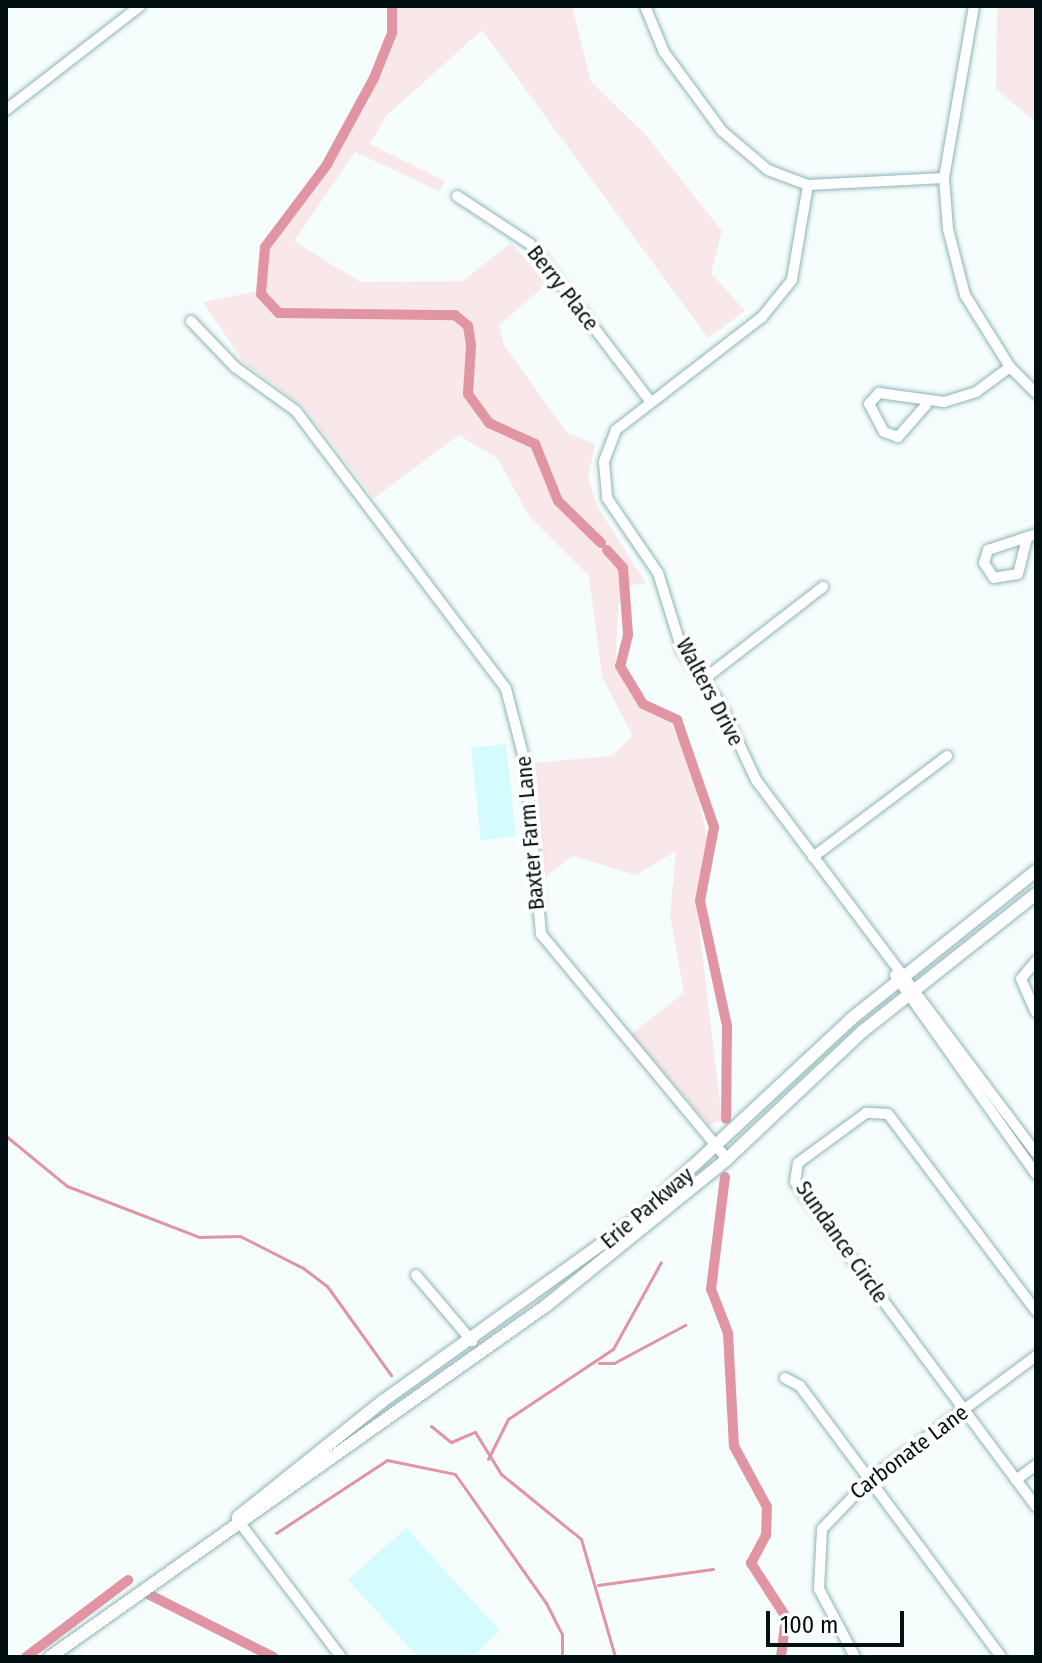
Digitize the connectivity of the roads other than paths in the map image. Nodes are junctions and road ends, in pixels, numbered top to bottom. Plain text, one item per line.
1 (140, 6) edge
2 (645, 6) edge
3 (974, 6) edge
4 (6, 110) edge
5 (944, 178) junction
6 (808, 185) junction
7 (457, 196) dead end
8 (191, 321) dead end
9 (1010, 367) junction
10 (1036, 393) edge
11 (650, 401) junction
12 (926, 405) junction
13 (1032, 536) edge
14 (823, 587) dead end
15 (703, 680) junction
16 (947, 756) dead end
17 (813, 857) junction
18 (1036, 871) edge
19 (1036, 894) edge
20 (1036, 961) edge
21 (899, 975) junction
22 (910, 993) junction
23 (1036, 1012) edge
24 (717, 1147) junction
25 (1036, 1153) edge
26 (727, 1159) junction
27 (1036, 1174) edge
28 (416, 1275) dead end
29 (1036, 1311) edge
30 (472, 1341) junction
31 (1036, 1356) edge
32 (785, 1378) dead end
33 (964, 1410) junction
34 (1036, 1465) edge
35 (869, 1480) junction
36 (1016, 1480) junction
37 (1036, 1507) edge
38 (237, 1519) junction
39 (50, 1657) edge
40 (341, 1657) edge
41 (855, 1657) edge
42 (1001, 1657) edge

1 - 4 street
2 - 6 street
3 - 5 street
5 - 6 street
5 - 9 street
6 - 11 street, Walters Drive
7 - 11 street, Berry Place
8 - 24 street, Baxter Farm Lane
9 - 10 street
9 - 12 street
11 - 15 street, Walters Drive
12 - 12 street
13 - 13 street
14 - 15 street
15 - 17 street, Walters Drive
16 - 17 street
17 - 21 street, Walters Drive
18 - 21 main road, Erie Parkway
19 - 22 main road, Erie Parkway
20 - 23 street
21 - 22 street, Walters Drive
21 - 24 main road, Erie Parkway
22 - 25 street
22 - 26 main road, Erie Parkway
22 - 27 street
24 - 26 street, Baxter Farm Lane
24 - 30 main road, Erie Parkway
26 - 38 main road, Erie Parkway
28 - 30 street
29 - 33 street, Sundance Circle
30 - 38 main road, Erie Parkway
31 - 33 street, Carbonate Lane
32 - 35 street
33 - 35 street, Carbonate Lane
33 - 36 street
34 - 36 street
35 - 41 street, Carbonate Lane
35 - 42 street
36 - 37 street
38 - 39 main road, Erie Parkway
38 - 40 street

